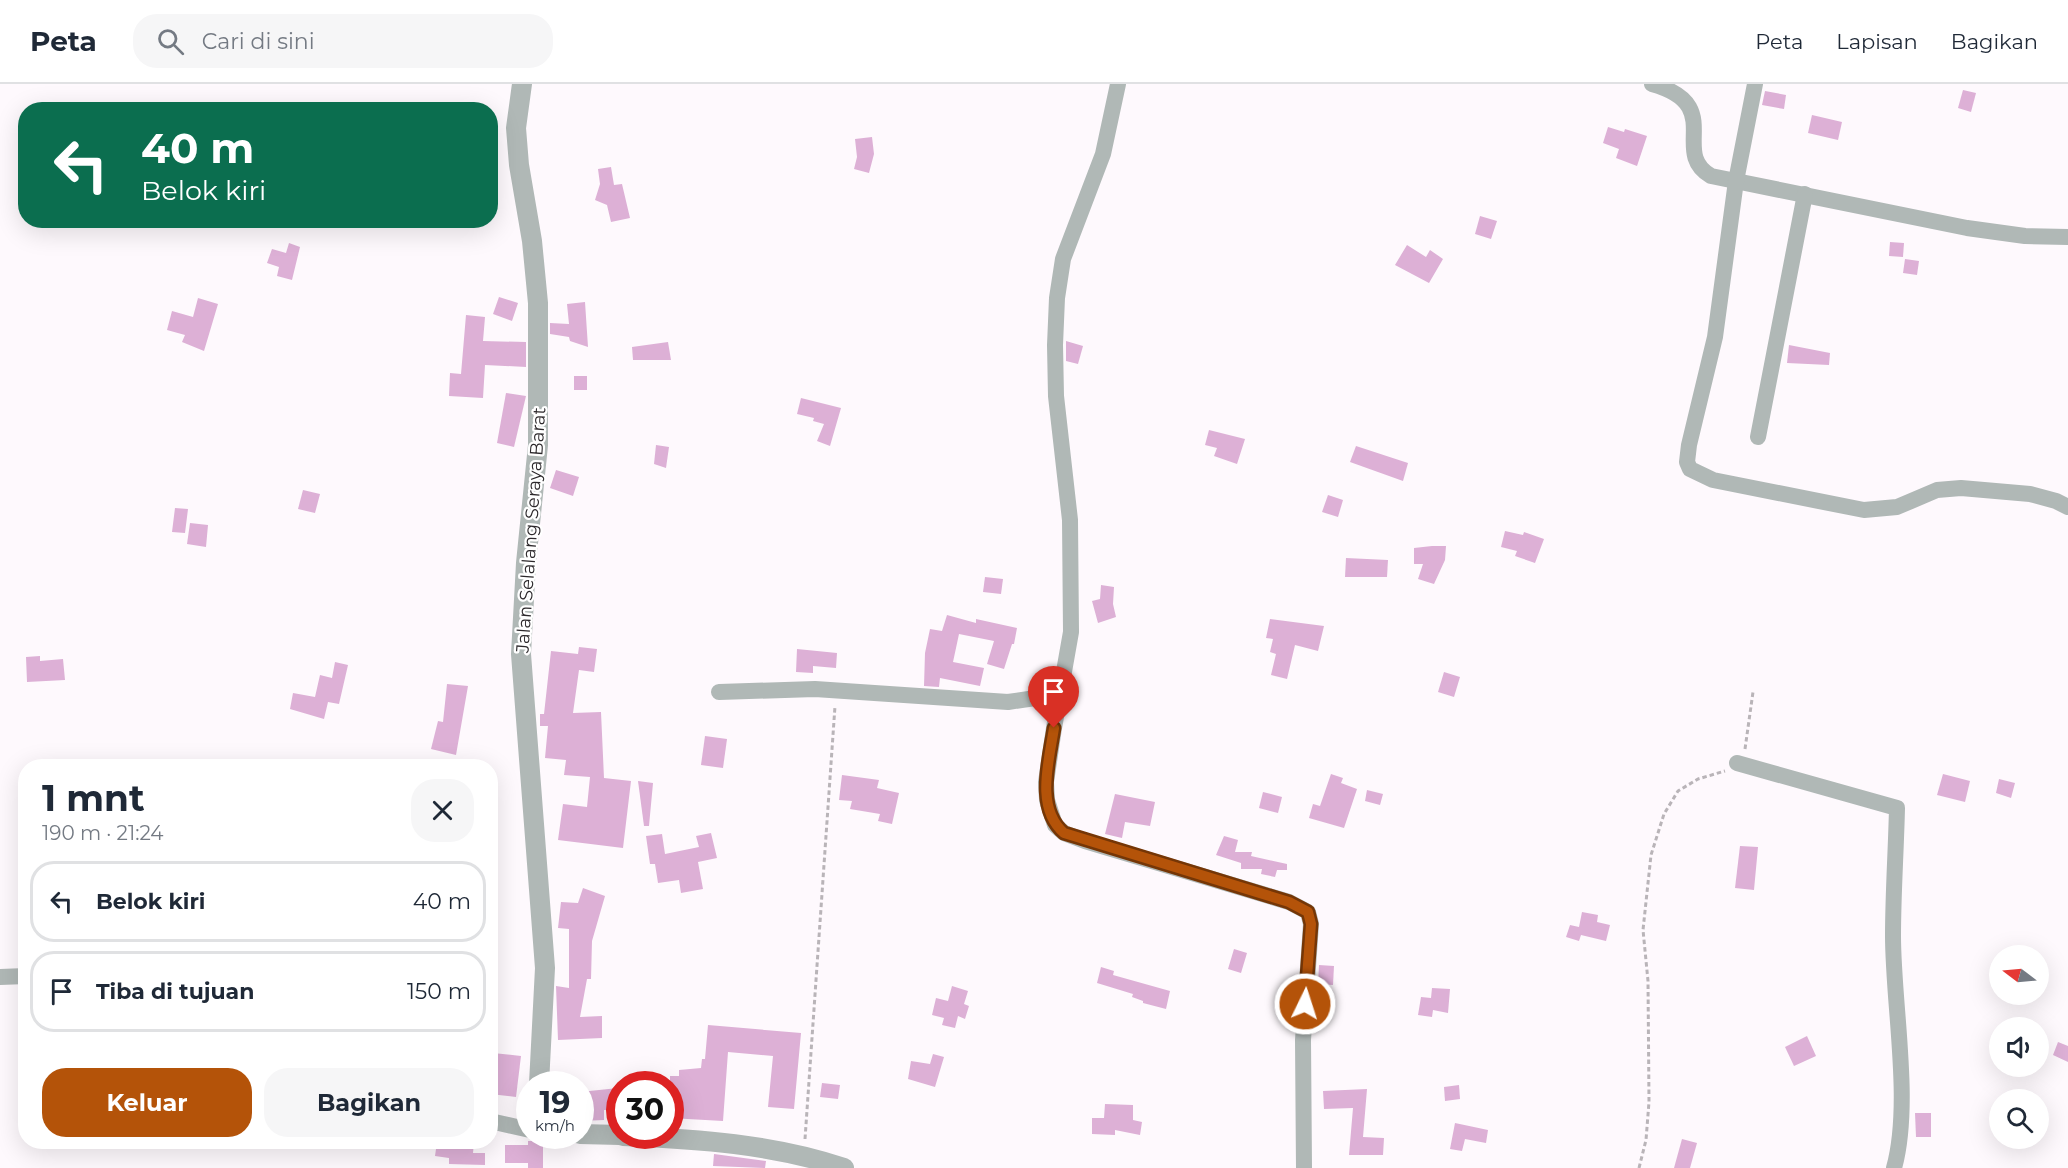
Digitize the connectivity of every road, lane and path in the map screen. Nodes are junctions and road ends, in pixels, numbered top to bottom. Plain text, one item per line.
1 (522, 84) edge
2 (1118, 84) edge
3 (1652, 84) edge
4 (1755, 84) edge
5 (1736, 181) junction
6 (1804, 194) junction
7 (2068, 237) edge
8 (1758, 437) dead end
9 (2068, 507) edge
10 (836, 690) junction
11 (719, 692) dead end
12 (1753, 692) dead end
13 (1062, 694) junction
14 (1737, 763) junction
15 (18, 976) edge
16 (0, 977) edge
17 (540, 1071) edge
18 (498, 1123) edge
19 (516, 1127) edge
20 (684, 1139) edge
21 (804, 1156) junction
22 (844, 1168) edge
23 (1304, 1168) edge
24 (1639, 1168) edge
25 (1894, 1168) edge

1 - 17 street, Jalan Selalang Seraya Barat
2 - 13 street
3 - 5 street
4 - 5 street
5 - 6 street
5 - 9 street
6 - 7 street
6 - 8 street
10 - 11 street
10 - 13 street
10 - 21 path
12 - 14 path
13 - 23 street
14 - 24 path
14 - 25 street
15 - 16 street
18 - 19 street
20 - 21 street
21 - 22 street

